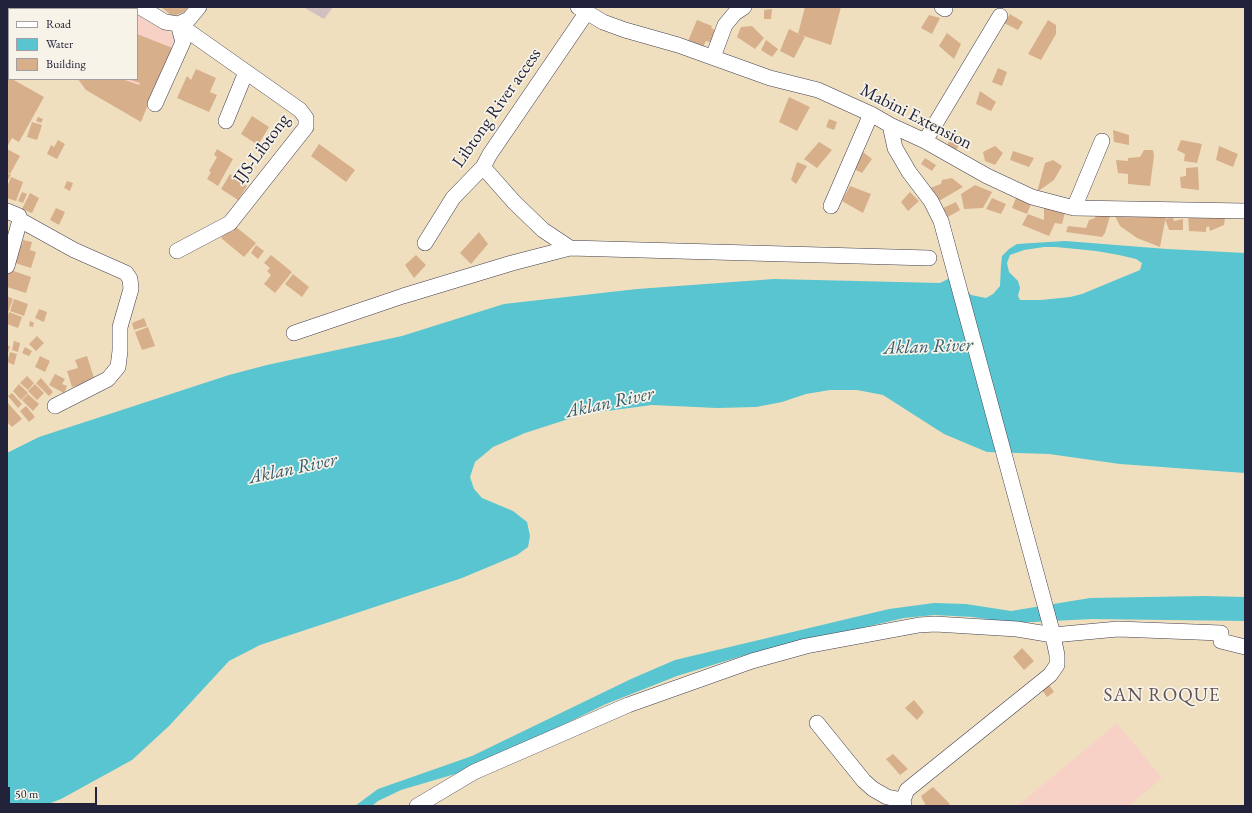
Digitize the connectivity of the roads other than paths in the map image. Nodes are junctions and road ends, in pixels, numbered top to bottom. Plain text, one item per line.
1 (140, 7) edge
2 (199, 7) edge
3 (744, 7) edge
4 (583, 10) edge
5 (1000, 16) dead end
6 (178, 24) junction
7 (713, 57) junction
8 (246, 72) junction
9 (155, 104) dead end
10 (871, 114) junction
11 (226, 121) dead end
12 (890, 126) junction
13 (925, 141) junction
14 (1102, 141) dead end
15 (482, 167) junction
16 (830, 206) dead end
17 (1074, 208) junction
18 (7, 211) edge
19 (1245, 211) edge
20 (20, 220) junction
21 (425, 243) dead end
22 (570, 248) junction
23 (177, 251) dead end
24 (929, 258) dead end
25 (7, 266) edge
26 (294, 333) dead end
27 (56, 406) dead end
28 (1052, 633) junction
29 (1245, 647) edge
30 (817, 723) dead end
31 (903, 803) edge
32 (416, 806) edge

1 - 6 street
2 - 6 street
3 - 7 street
4 - 7 street, Mabini Extension
4 - 15 street, Libtong River access
5 - 13 street
6 - 8 street, IJS-Libtong
6 - 9 street
7 - 10 street, Mabini Extension
8 - 11 street
8 - 23 street, IJS-Libtong
10 - 12 street, Mabini Extension
10 - 16 street
12 - 13 street, Mabini Extension
12 - 28 street
13 - 17 street, Mabini Extension
14 - 17 street
15 - 21 street, Libtong River access
15 - 22 street
17 - 19 street, Mabini Extension
18 - 20 street
20 - 25 street
20 - 27 street
22 - 24 street
22 - 26 street
28 - 29 street
28 - 31 street
28 - 32 street
30 - 31 street

